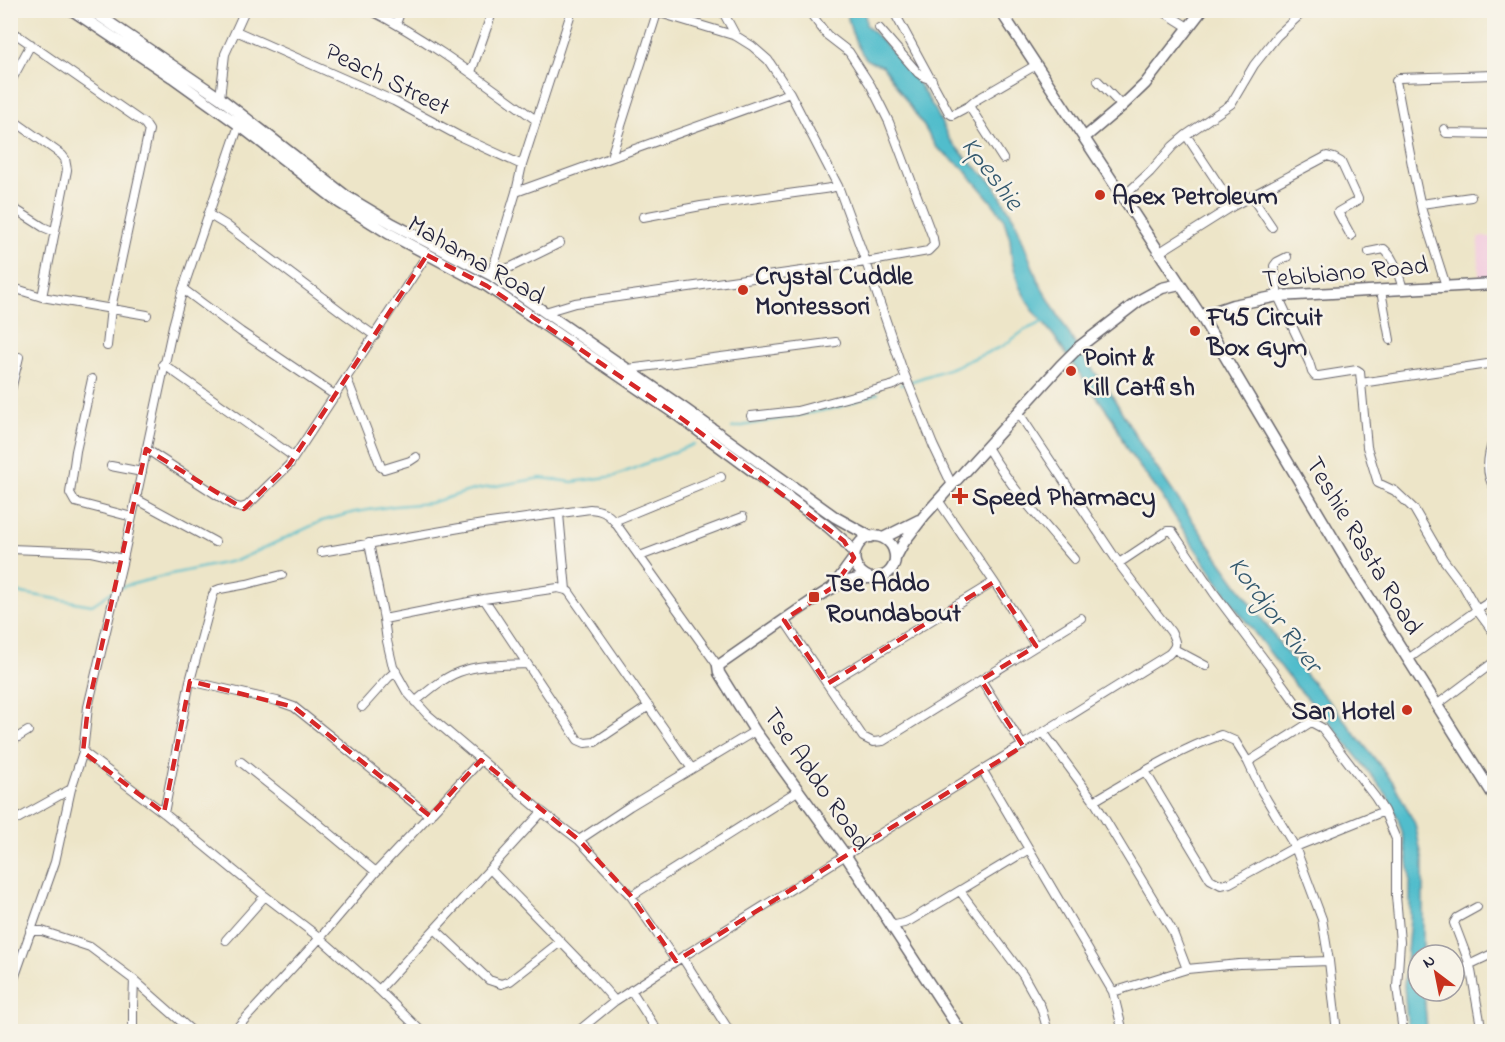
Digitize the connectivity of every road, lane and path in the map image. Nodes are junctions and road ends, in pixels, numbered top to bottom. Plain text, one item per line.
1 (72, 10) edge
2 (91, 10) edge
3 (245, 10) edge
4 (370, 10) edge
5 (401, 10) edge
6 (493, 10) edge
7 (572, 10) edge
8 (722, 10) edge
9 (808, 10) edge
10 (893, 10) edge
11 (1000, 10) edge
12 (1161, 10) edge
13 (1202, 10) edge
14 (1305, 10) edge
15 (654, 12) edge
16 (396, 24) junction
17 (1188, 27) junction
18 (879, 28) dead end
19 (10, 30) edge
20 (236, 31) junction
21 (736, 36) junction
22 (31, 44) junction
23 (1036, 65) junction
24 (471, 72) junction
25 (1494, 75) edge
26 (932, 80) junction
27 (1098, 81) dead end
28 (10, 83) edge
29 (790, 93) junction
30 (220, 98) junction
31 (969, 106) junction
32 (1122, 106) junction
33 (10, 118) edge
34 (536, 120) junction
35 (239, 126) junction
36 (1444, 129) dead end
37 (1186, 135) junction
38 (1494, 135) edge
39 (1084, 138) junction
40 (611, 157) junction
41 (1003, 159) dead end
42 (522, 165) junction
43 (838, 186) junction
44 (516, 192) junction
45 (1251, 196) junction
46 (1123, 197) junction
47 (1471, 197) dead end
48 (1421, 204) junction
49 (10, 206) edge
50 (1233, 206) junction
51 (208, 213) junction
52 (643, 217) dead end
53 (1272, 227) dead end
54 (55, 232) junction
55 (1351, 236) dead end
56 (560, 243) dead end
57 (1160, 252) junction
58 (1369, 252) dead end
59 (428, 255) junction
60 (1287, 257) dead end
61 (866, 262) junction
62 (492, 271) junction
63 (1180, 284) junction
64 (1494, 284) edge
65 (1446, 286) junction
66 (10, 287) edge
67 (183, 289) junction
68 (1403, 289) junction
69 (1382, 291) junction
70 (1278, 296) junction
71 (42, 297) junction
72 (111, 308) junction
73 (545, 312) junction
74 (147, 315) dead end
75 (1201, 316) junction
76 (375, 336) junction
77 (1390, 340) dead end
78 (836, 342) dead end
79 (106, 346) dead end
80 (19, 357) dead end
81 (1494, 363) edge
82 (164, 364) junction
83 (628, 369) junction
84 (92, 379) dead end
85 (347, 379) junction
86 (906, 379) junction
87 (1361, 383) junction
88 (10, 394) edge
89 (336, 396) junction
90 (1018, 412) junction
91 (751, 416) dead end
92 (1494, 438) edge
93 (987, 447) junction
94 (146, 449) junction
95 (294, 457) junction
96 (416, 457) dead end
97 (111, 466) dead end
98 (142, 472) junction
99 (722, 477) dead end
100 (952, 485) junction
101 (1494, 487) edge
102 (136, 499) junction
103 (938, 500) junction
104 (559, 514) junction
105 (924, 516) junction
106 (132, 517) junction
107 (743, 517) dead end
108 (614, 521) junction
109 (871, 537) junction
110 (883, 538) junction
111 (215, 542) dead end
112 (369, 543) junction
113 (10, 549) edge
114 (321, 552) dead end
115 (640, 556) junction
116 (854, 556) junction
117 (896, 557) junction
118 (123, 559) junction
119 (1074, 559) dead end
120 (1119, 563) junction
121 (282, 575) dead end
122 (870, 578) junction
123 (994, 582) junction
124 (833, 587) junction
125 (566, 590) junction
126 (484, 599) junction
127 (1494, 599) edge
128 (1477, 609) junction
129 (1081, 618) dead end
130 (384, 619) junction
131 (784, 620) junction
132 (1494, 633) edge
133 (1036, 646) junction
134 (1174, 649) junction
135 (1408, 659) junction
136 (1494, 662) edge
137 (526, 664) junction
138 (718, 666) junction
139 (1206, 666) dead end
140 (396, 671) junction
141 (981, 680) junction
142 (190, 681) junction
143 (827, 684) junction
144 (415, 702) junction
145 (1438, 704) junction
146 (649, 706) junction
147 (362, 707) dead end
148 (1311, 722) junction
149 (27, 731) dead end
150 (755, 731) junction
151 (1044, 733) junction
152 (10, 742) edge
153 (1023, 746) junction
154 (83, 752) junction
155 (482, 760) junction
156 (241, 762) dead end
157 (1248, 762) junction
158 (692, 769) junction
159 (983, 771) junction
160 (1145, 771) junction
161 (71, 789) junction
162 (799, 790) junction
163 (1494, 796) edge
164 (1094, 801) junction
165 (1384, 811) junction
166 (542, 812) junction
167 (165, 813) junction
168 (430, 816) junction
169 (10, 823) edge
170 (579, 840) junction
171 (1295, 847) junction
172 (1029, 849) junction
173 (846, 856) junction
174 (490, 869) junction
175 (376, 872) junction
176 (960, 891) junction
177 (265, 896) junction
178 (631, 896) junction
179 (1478, 907) dead end
180 (891, 926) junction
181 (435, 929) junction
182 (30, 931) junction
183 (320, 938) junction
184 (226, 940) dead end
185 (560, 942) junction
186 (1494, 953) edge
187 (679, 959) junction
188 (1329, 961) junction
189 (1470, 965) junction
190 (1466, 967) edge
191 (1187, 969) junction
192 (134, 980) junction
193 (10, 990) edge
194 (379, 990) junction
195 (631, 990) junction
196 (1113, 992) junction
197 (615, 1002) junction
198 (133, 1032) edge
199 (193, 1032) edge
200 (233, 1032) edge
201 (422, 1032) edge
202 (577, 1032) edge
203 (658, 1032) edge
204 (730, 1032) edge
205 (961, 1032) edge
206 (1048, 1032) edge
207 (1123, 1032) edge
208 (1337, 1032) edge
209 (1403, 1032) edge
210 (1482, 1032) edge

1 - 35 street, Mahama Road
2 - 30 street, Mahama Road
3 - 20 street
4 - 16 street
5 - 16 street
6 - 24 street
7 - 34 street
8 - 21 street
9 - 61 street
10 - 26 street
11 - 23 street, Teshie Rasta Road
12 - 17 street
13 - 17 street
14 - 37 street
15 - 21 street
15 - 40 street
16 - 24 street
17 - 32 street
18 - 26 street
19 - 22 street
20 - 30 street
20 - 42 street, Peach Street
21 - 29 street
22 - 28 street
22 - 72 street
23 - 31 street
23 - 39 street, Teshie Rasta Road
24 - 34 street
25 - 48 street
26 - 31 street
27 - 32 street
29 - 40 street
29 - 43 street
30 - 62 street, Mahama Road
31 - 41 street
32 - 39 street
33 - 54 street
34 - 42 street
35 - 51 street
35 - 59 street, Mahama Road
36 - 38 street
37 - 46 street
37 - 50 street
39 - 46 street, Teshie Rasta Road
40 - 44 street
42 - 44 street
43 - 52 street
43 - 61 street
44 - 62 street
45 - 50 street
45 - 53 street
45 - 55 street
46 - 57 street, Teshie Rasta Road
47 - 48 street
48 - 65 street
49 - 54 street
50 - 57 street
51 - 67 street
51 - 76 street
54 - 71 street
56 - 62 street
57 - 63 street, Teshie Rasta Road
58 - 68 street
59 - 76 street
59 - 116 street, Mahama Road
60 - 70 street
61 - 73 street
61 - 86 street
62 - 73 street, Mahama Road
63 - 75 street, Teshie Rasta Road
63 - 90 street
64 - 65 street, Tebibiano Road
65 - 68 street, Tebibiano Road
66 - 71 street
67 - 82 street
67 - 89 street
68 - 69 street, Tebibiano Road
69 - 70 street, Tebibiano Road
69 - 77 street
70 - 75 street, Tebibiano Road
70 - 87 street
71 - 72 street
72 - 74 street
72 - 79 street
73 - 83 street, Mahama Road
75 - 135 street, Teshie Rasta Road
76 - 85 street
78 - 83 street
80 - 88 street
81 - 87 street
82 - 94 street
82 - 95 street
83 - 109 street, Mahama Road
84 - 106 street
85 - 89 street
85 - 96 street
86 - 91 street
86 - 100 street
87 - 128 street
89 - 95 street
90 - 93 street
90 - 120 street
92 - 101 street
93 - 100 street
93 - 119 street
94 - 95 street
94 - 98 street
97 - 98 street
98 - 102 street
99 - 108 street
100 - 103 street
102 - 106 street
102 - 111 street
103 - 105 street
103 - 123 street
104 - 108 street
104 - 112 street
104 - 125 street
105 - 110 street
105 - 117 street
106 - 118 street
107 - 115 street
108 - 115 street
109 - 110 street
109 - 116 street
110 - 117 street
112 - 114 street
112 - 130 street
113 - 118 street
115 - 138 street
116 - 122 street
116 - 124 street
117 - 122 street
118 - 154 street
120 - 134 street
120 - 148 street
121 - 142 street
122 - 124 street
123 - 133 street
123 - 143 street
124 - 131 street
125 - 126 street
125 - 146 street
126 - 130 street
126 - 137 street
127 - 128 street
128 - 132 street
128 - 135 street
129 - 133 street
130 - 140 street
131 - 138 street
131 - 143 street
133 - 141 street
134 - 139 street
134 - 151 street
135 - 145 street, Teshie Rasta Road
136 - 145 street
137 - 144 street
137 - 146 street
138 - 150 street, Tse Addo Road
140 - 144 street
140 - 147 street
141 - 143 street
141 - 153 street
142 - 167 street
142 - 168 street
144 - 155 street
145 - 163 street, Teshie Rasta Road
146 - 158 street
148 - 157 street
148 - 165 street
149 - 152 street
150 - 158 street
150 - 162 street, Tse Addo Road
151 - 153 street
151 - 164 street
153 - 159 street
154 - 161 street
154 - 167 street
155 - 166 street
155 - 168 street
156 - 175 street
157 - 160 street
157 - 171 street
158 - 170 street
159 - 172 street
159 - 173 street
160 - 164 street
160 - 171 street
161 - 169 street
161 - 182 street
162 - 173 street, Tse Addo Road
162 - 178 street
164 - 191 street
165 - 171 street
165 - 209 street
166 - 170 street
166 - 174 street
167 - 177 street
168 - 175 street
170 - 178 street
171 - 188 street
172 - 176 street
172 - 196 street
173 - 180 street, Tse Addo Road
173 - 187 street
174 - 181 street
174 - 185 street
175 - 183 street
176 - 180 street
176 - 206 street
177 - 183 street
177 - 184 street
178 - 187 street
179 - 189 street
180 - 205 street, Tse Addo Road
181 - 185 street
181 - 194 street
182 - 192 street
182 - 193 street
183 - 194 street
183 - 200 street
185 - 197 street
186 - 189 street
187 - 195 street
187 - 204 street
188 - 191 street
188 - 208 street
189 - 190 street
189 - 210 street
191 - 196 street
192 - 198 street
192 - 199 street
194 - 201 street
195 - 197 street
195 - 203 street
196 - 207 street
197 - 202 street

